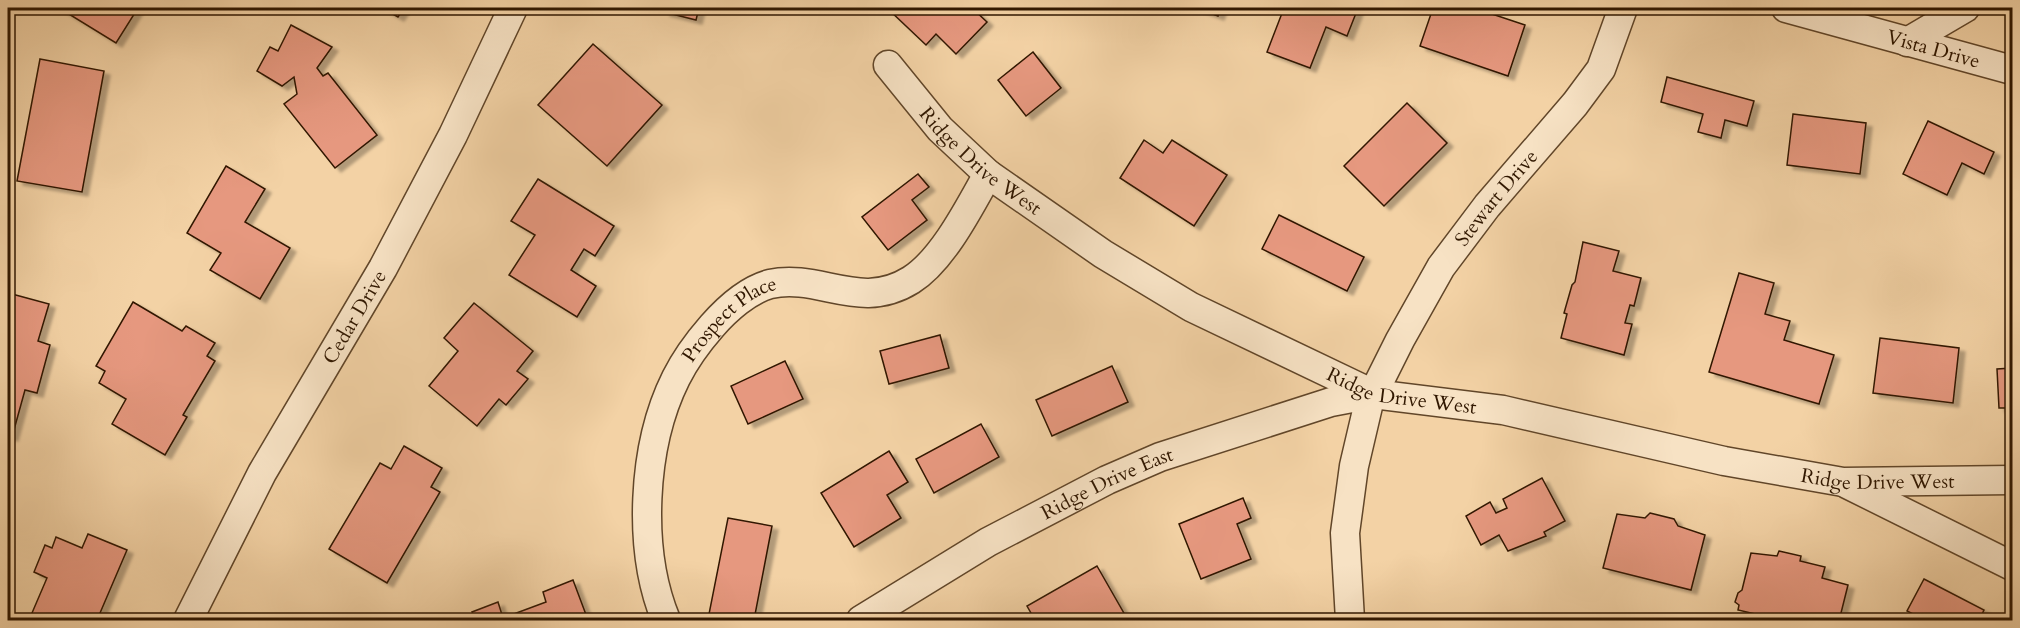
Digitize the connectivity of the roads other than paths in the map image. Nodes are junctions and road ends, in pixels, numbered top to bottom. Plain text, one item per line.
1 (513, 8) edge
2 (1623, 8) edge
3 (1786, 8) edge
4 (1965, 8) edge
5 (1907, 42) junction
6 (888, 64) dead end
7 (2013, 70) edge
8 (988, 174) junction
9 (1373, 394) junction
10 (2013, 480) edge
11 (1843, 482) junction
12 (2013, 566) edge
13 (188, 621) edge
14 (666, 621) edge
15 (861, 621) edge
16 (1350, 621) edge

1 - 13 street, Cedar Drive
2 - 9 street, Stewart Drive
3 - 5 street, Vista Drive
4 - 5 street
5 - 7 street, Vista Drive
6 - 8 street, Ridge Drive West
8 - 9 street, Ridge Drive West
8 - 14 street, Prospect Place
9 - 11 street, Ridge Drive West
9 - 15 street, Ridge Drive East
9 - 16 street, Stewart Drive
10 - 11 street, Ridge Drive West
11 - 12 street

